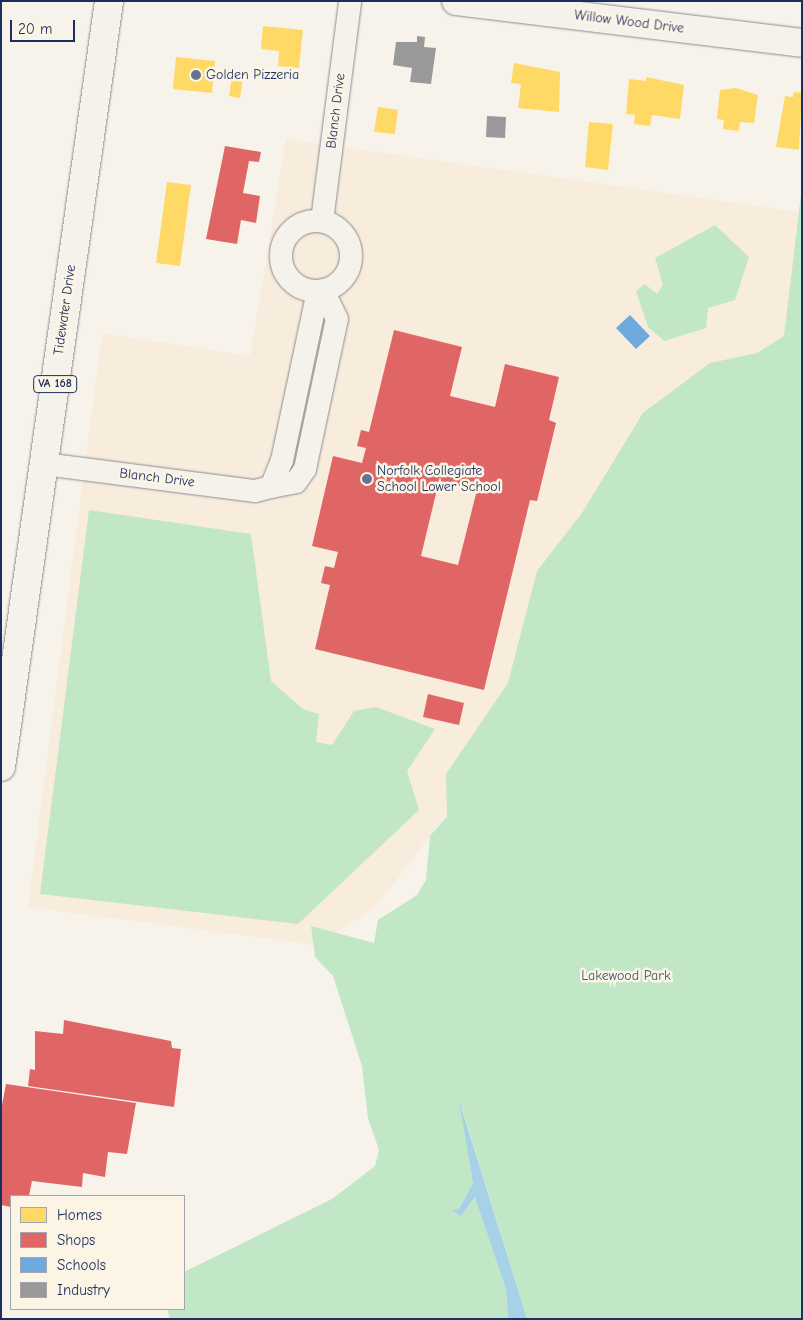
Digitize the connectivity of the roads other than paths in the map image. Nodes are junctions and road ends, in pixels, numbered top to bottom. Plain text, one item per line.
1 (109, 1) edge
2 (350, 1) edge
3 (456, 1) edge
4 (802, 44) edge
5 (322, 221) junction
6 (321, 290) junction
7 (44, 464) junction
8 (1, 767) edge

1 - 7 main road, Tidewater Drive / VA 168
2 - 5 street, Blanch Drive
3 - 4 main road, Willow Wood Drive
5 - 6 street
5 - 6 street
6 - 7 street, Blanch Drive
7 - 8 main road, Tidewater Drive / VA 168

